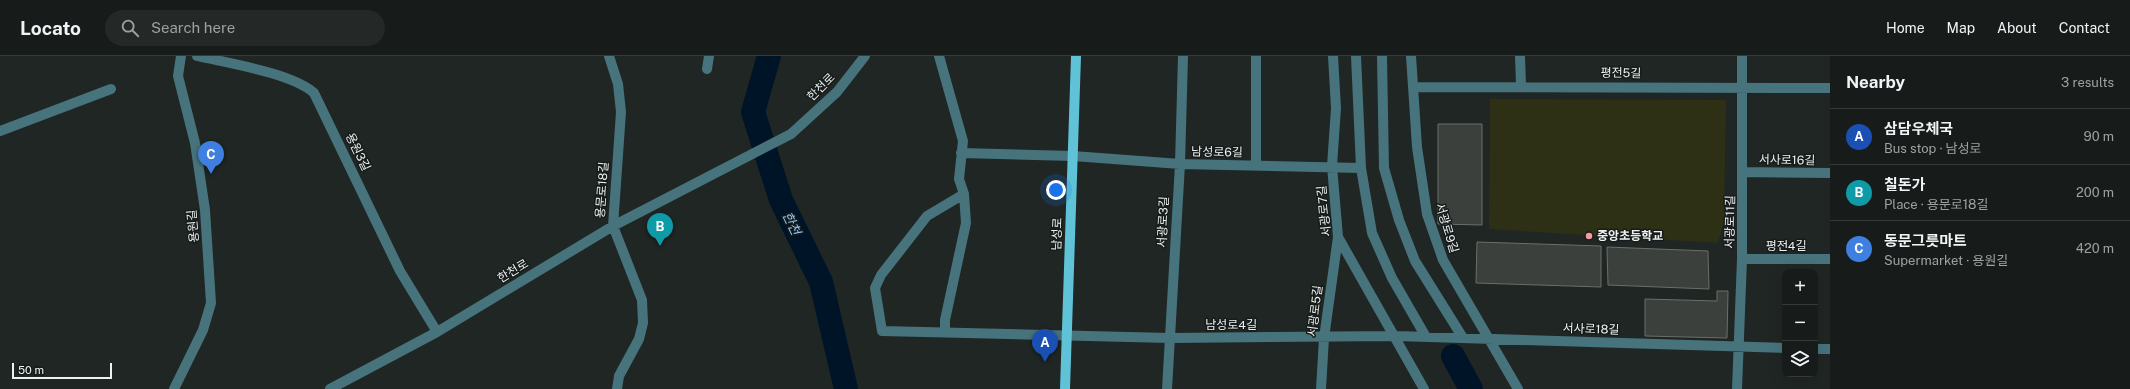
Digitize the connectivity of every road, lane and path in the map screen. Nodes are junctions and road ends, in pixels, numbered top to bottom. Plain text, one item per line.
1 (181, 56) edge
2 (197, 56) edge
3 (609, 56) edge
4 (709, 56) edge
5 (865, 56) edge
6 (939, 56) edge
7 (1076, 56) edge
8 (1183, 56) edge
9 (1256, 56) edge
10 (1333, 56) edge
11 (1356, 56) edge
12 (1382, 56) edge
13 (1411, 56) edge
14 (1520, 56) edge
15 (1742, 56) edge
16 (707, 69) dead end
17 (1521, 86) junction
18 (1412, 87) junction
19 (1742, 88) junction
20 (1830, 88) edge
21 (111, 89) dead end
22 (0, 131) edge
23 (961, 153) junction
24 (1073, 156) junction
25 (1180, 164) junction
26 (1256, 165) junction
27 (1332, 166) junction
28 (1361, 168) junction
29 (1744, 172) junction
30 (1830, 173) edge
31 (964, 194) junction
32 (613, 226) junction
33 (1338, 237) junction
34 (1742, 259) junction
35 (1830, 259) edge
36 (437, 332) junction
37 (945, 332) junction
38 (1067, 336) junction
39 (1396, 336) junction
40 (1426, 337) junction
41 (1170, 338) junction
42 (1324, 338) junction
43 (1463, 338) junction
44 (1490, 339) junction
45 (1738, 348) junction
46 (1782, 348) edge
47 (1818, 349) edge
48 (1830, 349) edge
49 (174, 389) edge
50 (330, 389) edge
51 (617, 389) edge
52 (1065, 389) edge
53 (1168, 389) edge
54 (1321, 389) edge
55 (1424, 389) edge
56 (1518, 389) edge
57 (1737, 389) edge

1 - 49 street, 용원길
2 - 36 street, 용원3길
3 - 32 street, 용문로18길
4 - 16 street
5 - 32 street, 한천로
6 - 23 street
7 - 24 main road, 남성로
8 - 25 street, 서광로3길
9 - 26 street
10 - 27 street, 서광로7길
11 - 28 street
12 - 43 street
13 - 18 street, 서광로9길
14 - 17 street
15 - 19 street, 서광로11길
17 - 18 street, 평전5길
17 - 19 street, 평전5길
18 - 44 street, 서광로9길
19 - 20 street, 평전5길
19 - 29 street, 서광로11길
21 - 22 street
23 - 24 street, 남성로6길
23 - 31 street
24 - 25 street, 남성로6길
24 - 38 main road, 남성로
25 - 26 street, 남성로6길
25 - 41 street, 서광로3길
26 - 27 street, 남성로6길
27 - 28 street, 남성로6길
27 - 33 street, 서광로7길
28 - 40 street
29 - 30 street, 서사로16길
29 - 34 street, 서광로11길
31 - 37 street
31 - 37 street, 남성로4길
32 - 36 street, 한천로
32 - 51 street, 용문로18길
33 - 39 street, 서광로7길
33 - 42 street, 서광로5길
34 - 35 street, 평전4길
34 - 45 street, 서광로11길
36 - 50 street, 한천로
37 - 38 street, 남성로4길
38 - 41 street, 남성로4길
38 - 52 main road, 남성로
39 - 40 street, 서사로18길
39 - 42 street, 남성로4길
39 - 55 street, 서광로7길
40 - 43 street, 서사로18길
41 - 42 street, 남성로4길
41 - 53 street, 서광로3길
42 - 54 street, 서광로5길
43 - 44 street, 서사로18길
44 - 45 street, 서사로18길
44 - 56 street, 서광로9길
45 - 46 street, 서사로18길
45 - 57 street, 서광로11길
47 - 48 street

